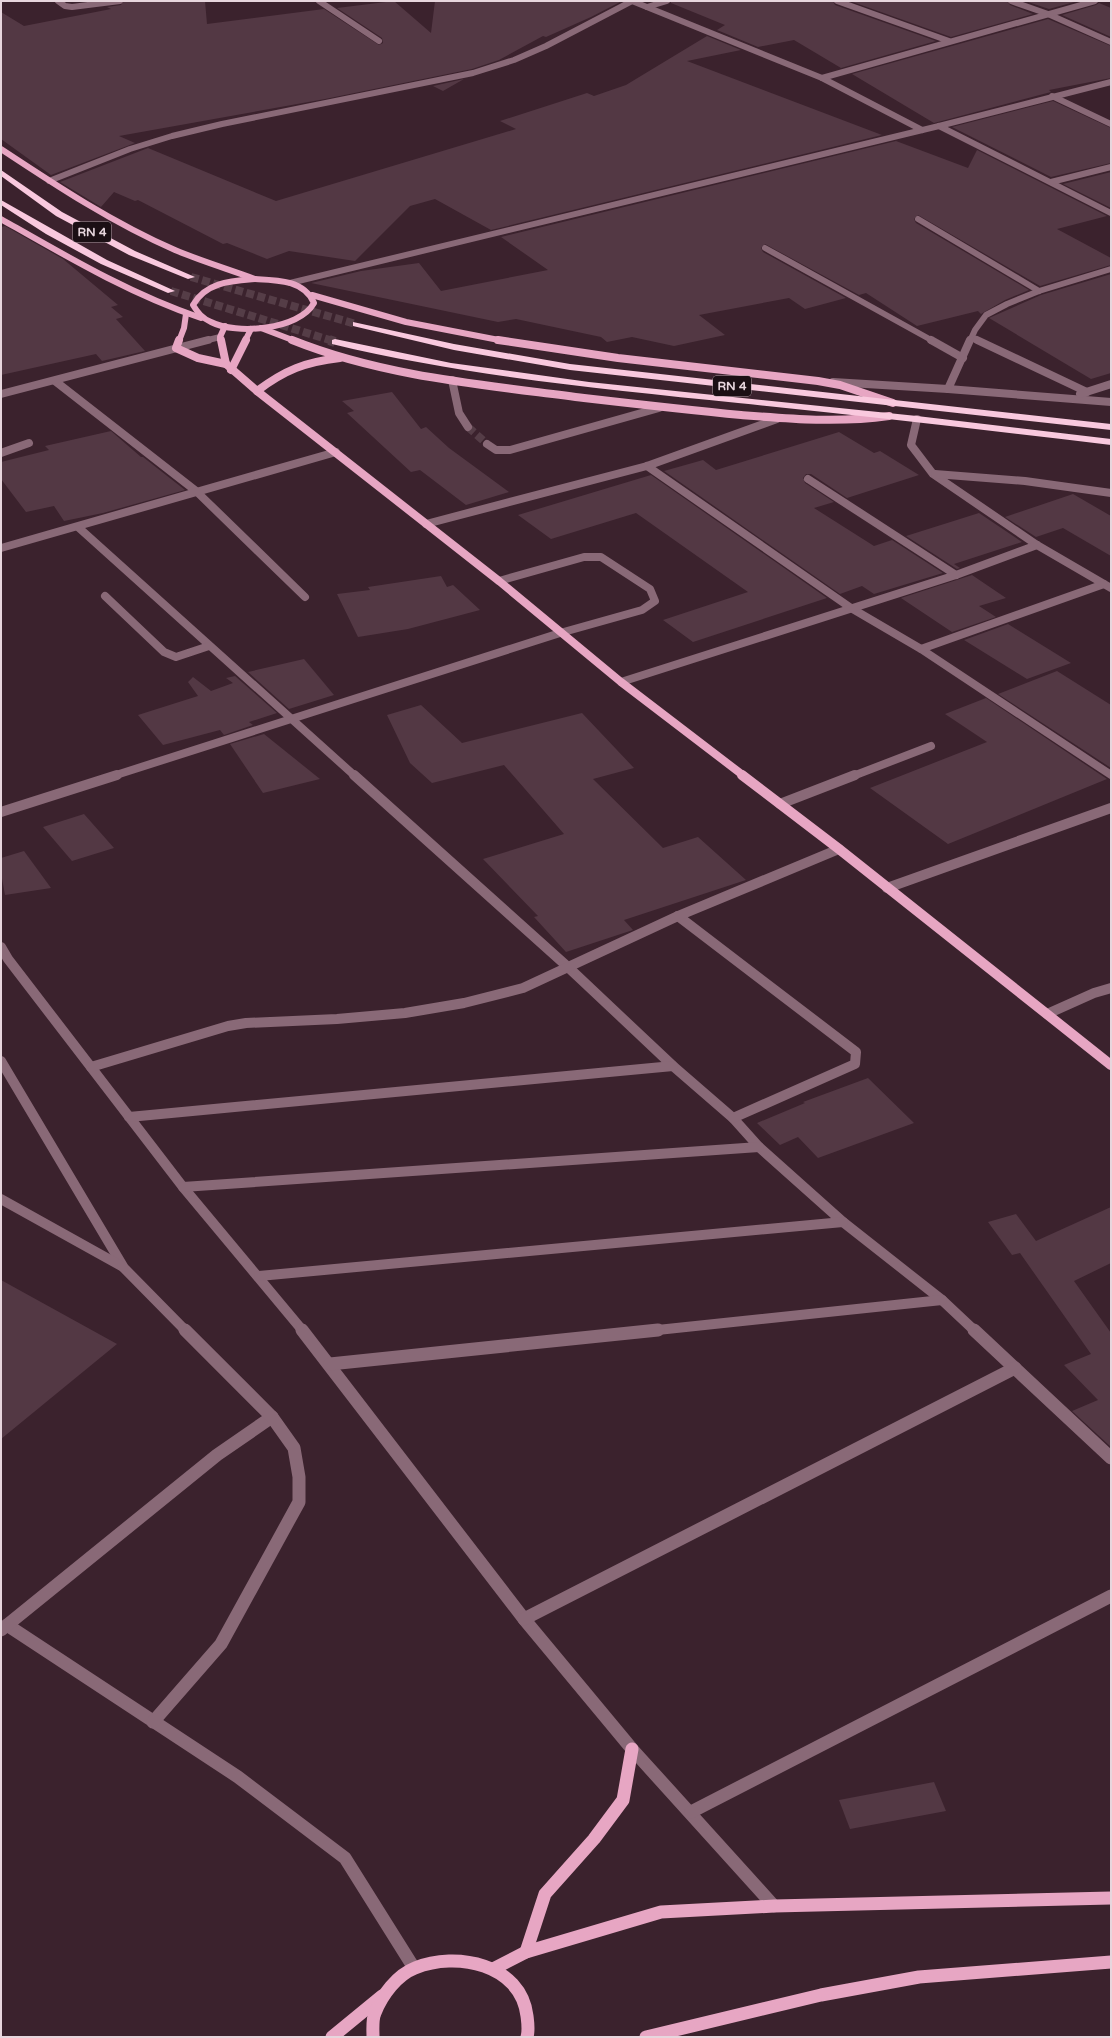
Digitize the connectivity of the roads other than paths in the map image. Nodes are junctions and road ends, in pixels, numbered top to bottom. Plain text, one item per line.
1 (58, 1) edge
2 (120, 1) edge
3 (319, 1) edge
4 (632, 1) edge
5 (667, 1) edge
6 (837, 1) edge
7 (1011, 1) edge
8 (1095, 1) edge
9 (646, 7) junction
10 (1048, 14) junction
11 (949, 40) junction
12 (379, 41) dead end
13 (1111, 42) edge
14 (822, 78) junction
15 (1111, 82) edge
16 (1052, 96) junction
17 (1111, 124) edge
18 (939, 126) junction
19 (922, 130) junction
20 (1, 149) edge
21 (1111, 167) edge
22 (1, 172) edge
23 (49, 182) junction
24 (1051, 182) junction
25 (1, 202) edge
26 (1111, 213) edge
27 (1, 219) edge
28 (918, 219) dead end
29 (765, 248) dead end
30 (1111, 269) edge
31 (191, 277) tunnel mouth
32 (255, 279) junction
33 (290, 283) junction
34 (171, 291) tunnel mouth
35 (1039, 291) junction
36 (312, 295) junction
37 (186, 314) junction
38 (202, 318) junction
39 (356, 324) tunnel mouth
40 (225, 326) junction
41 (251, 328) junction
42 (261, 328) junction
43 (220, 337) junction
44 (972, 338) junction
45 (335, 342) tunnel mouth
46 (176, 348) junction
47 (346, 358) junction
48 (963, 358) junction
49 (228, 367) junction
50 (452, 380) junction
51 (818, 381) junction
52 (55, 382) junction
53 (1111, 384) edge
54 (948, 389) junction
55 (257, 391) junction
56 (1087, 392) junction
57 (1, 394) edge
58 (1068, 398) junction
59 (1111, 402) edge
60 (895, 404) junction
61 (660, 408) junction
62 (889, 416) junction
63 (778, 419) junction
64 (917, 419) junction
65 (468, 427) tunnel mouth
66 (1111, 427) edge
67 (1111, 442) edge
68 (29, 444) dead end
69 (487, 444) tunnel mouth
70 (336, 452) junction
71 (1, 453) edge
72 (647, 466) junction
73 (933, 474) junction
74 (808, 479) dead end
75 (196, 491) junction
76 (1111, 493) edge
77 (426, 524) junction
78 (78, 527) junction
79 (1038, 545) junction
80 (1, 548) edge
81 (956, 575) junction
82 (499, 581) junction
83 (1107, 586) edge
84 (105, 596) dead end
85 (305, 597) dead end
86 (851, 608) junction
87 (560, 633) junction
88 (209, 646) junction
89 (920, 649) junction
90 (621, 682) junction
91 (292, 720) junction
92 (931, 746) dead end
93 (1111, 775) edge
94 (780, 804) junction
95 (1111, 808) edge
96 (1, 812) edge
97 (839, 849) junction
98 (887, 888) junction
99 (678, 916) junction
100 (1, 947) edge
101 (569, 968) junction
102 (1111, 988) edge
103 (1047, 1014) junction
104 (1, 1061) edge
105 (1111, 1065) edge
106 (673, 1066) junction
107 (91, 1068) junction
108 (129, 1117) junction
109 (733, 1118) junction
110 (759, 1147) junction
111 (183, 1187) junction
112 (1, 1199) edge
113 (843, 1222) junction
114 (124, 1268) junction
115 (259, 1276) junction
116 (942, 1300) junction
117 (330, 1364) junction
118 (1015, 1368) junction
119 (272, 1416) junction
120 (1111, 1458) edge
121 (1111, 1596) edge
122 (524, 1619) junction
123 (4, 1627) edge
124 (153, 1722) junction
125 (632, 1749) junction
126 (690, 1812) junction
127 (1111, 1898) edge
128 (774, 1906) junction
129 (526, 1952) junction
130 (1111, 1962) edge
131 (414, 1968) junction
132 (493, 1969) junction
133 (385, 1994) junction
134 (332, 2037) edge
135 (373, 2037) edge
136 (527, 2037) edge
137 (646, 2037) edge

1 - 2 street
3 - 12 street
4 - 9 street
4 - 23 street
5 - 9 street
6 - 11 street
7 - 10 street
8 - 10 street
9 - 14 street
10 - 11 street
10 - 13 street
11 - 14 street
14 - 19 street
15 - 16 street
16 - 17 street
16 - 18 street
18 - 19 street
18 - 24 street
19 - 33 street
20 - 23 main road
21 - 24 street
22 - 31 highway, RN 4
23 - 32 main road
24 - 26 street
25 - 34 highway, RN 4
27 - 37 main road
28 - 35 street
29 - 48 street
30 - 35 street
32 - 33 main road
32 - 38 main road
33 - 36 main road
35 - 44 street
36 - 42 main road
36 - 51 main road
37 - 38 main road
37 - 46 main road
38 - 40 main road
39 - 60 highway, RN 4
40 - 41 main road
40 - 43 main road
41 - 42 main road
41 - 49 main road
42 - 47 main road
43 - 46 street
43 - 49 main road
44 - 48 street
44 - 56 street
45 - 62 highway, RN 4
46 - 49 main road
46 - 52 street
47 - 50 main road
47 - 55 main road
48 - 54 street
49 - 55 main road
50 - 61 main road
50 - 65 street
51 - 54 street
51 - 60 main road
52 - 57 street
52 - 75 street
53 - 56 street
54 - 58 street
55 - 70 main road
56 - 58 street
58 - 59 street
60 - 66 highway, RN 4
61 - 63 main road
61 - 69 street
62 - 63 main road
62 - 64 highway, RN 4
63 - 72 street
64 - 67 highway, RN 4
64 - 73 street
68 - 71 street
70 - 75 street
70 - 77 main road
72 - 77 street
72 - 86 street
73 - 76 street
73 - 79 street
74 - 81 street
75 - 78 street
75 - 85 street
77 - 82 main road
78 - 80 street
78 - 88 street
79 - 81 street
79 - 83 street
81 - 86 street
82 - 87 main road
82 - 87 street
83 - 89 street
84 - 88 street
86 - 89 street
86 - 90 street
87 - 90 main road
87 - 91 street
88 - 91 street
89 - 93 street
90 - 94 main road
91 - 96 street
91 - 101 street
92 - 94 street
94 - 97 main road
95 - 98 street
97 - 98 main road
97 - 99 street
98 - 103 main road
99 - 101 street
99 - 109 street
100 - 107 street
101 - 106 street
101 - 107 street
102 - 103 street
103 - 105 main road
104 - 114 street
106 - 108 street
106 - 109 street
107 - 108 street
108 - 111 street
109 - 110 street
110 - 111 street
110 - 113 street
111 - 115 street
112 - 114 street
113 - 115 street
113 - 116 street
114 - 119 street
115 - 117 street
116 - 117 street
116 - 118 street
117 - 122 street
118 - 120 street
118 - 122 street
119 - 123 street
119 - 124 street
121 - 126 street
122 - 125 street
123 - 124 street
124 - 131 street
125 - 126 street
125 - 129 main road
126 - 128 street
127 - 128 main road
128 - 129 main road
129 - 132 main road
130 - 137 main road
131 - 132 main road
131 - 133 main road
132 - 136 main road
133 - 134 main road
133 - 135 main road

